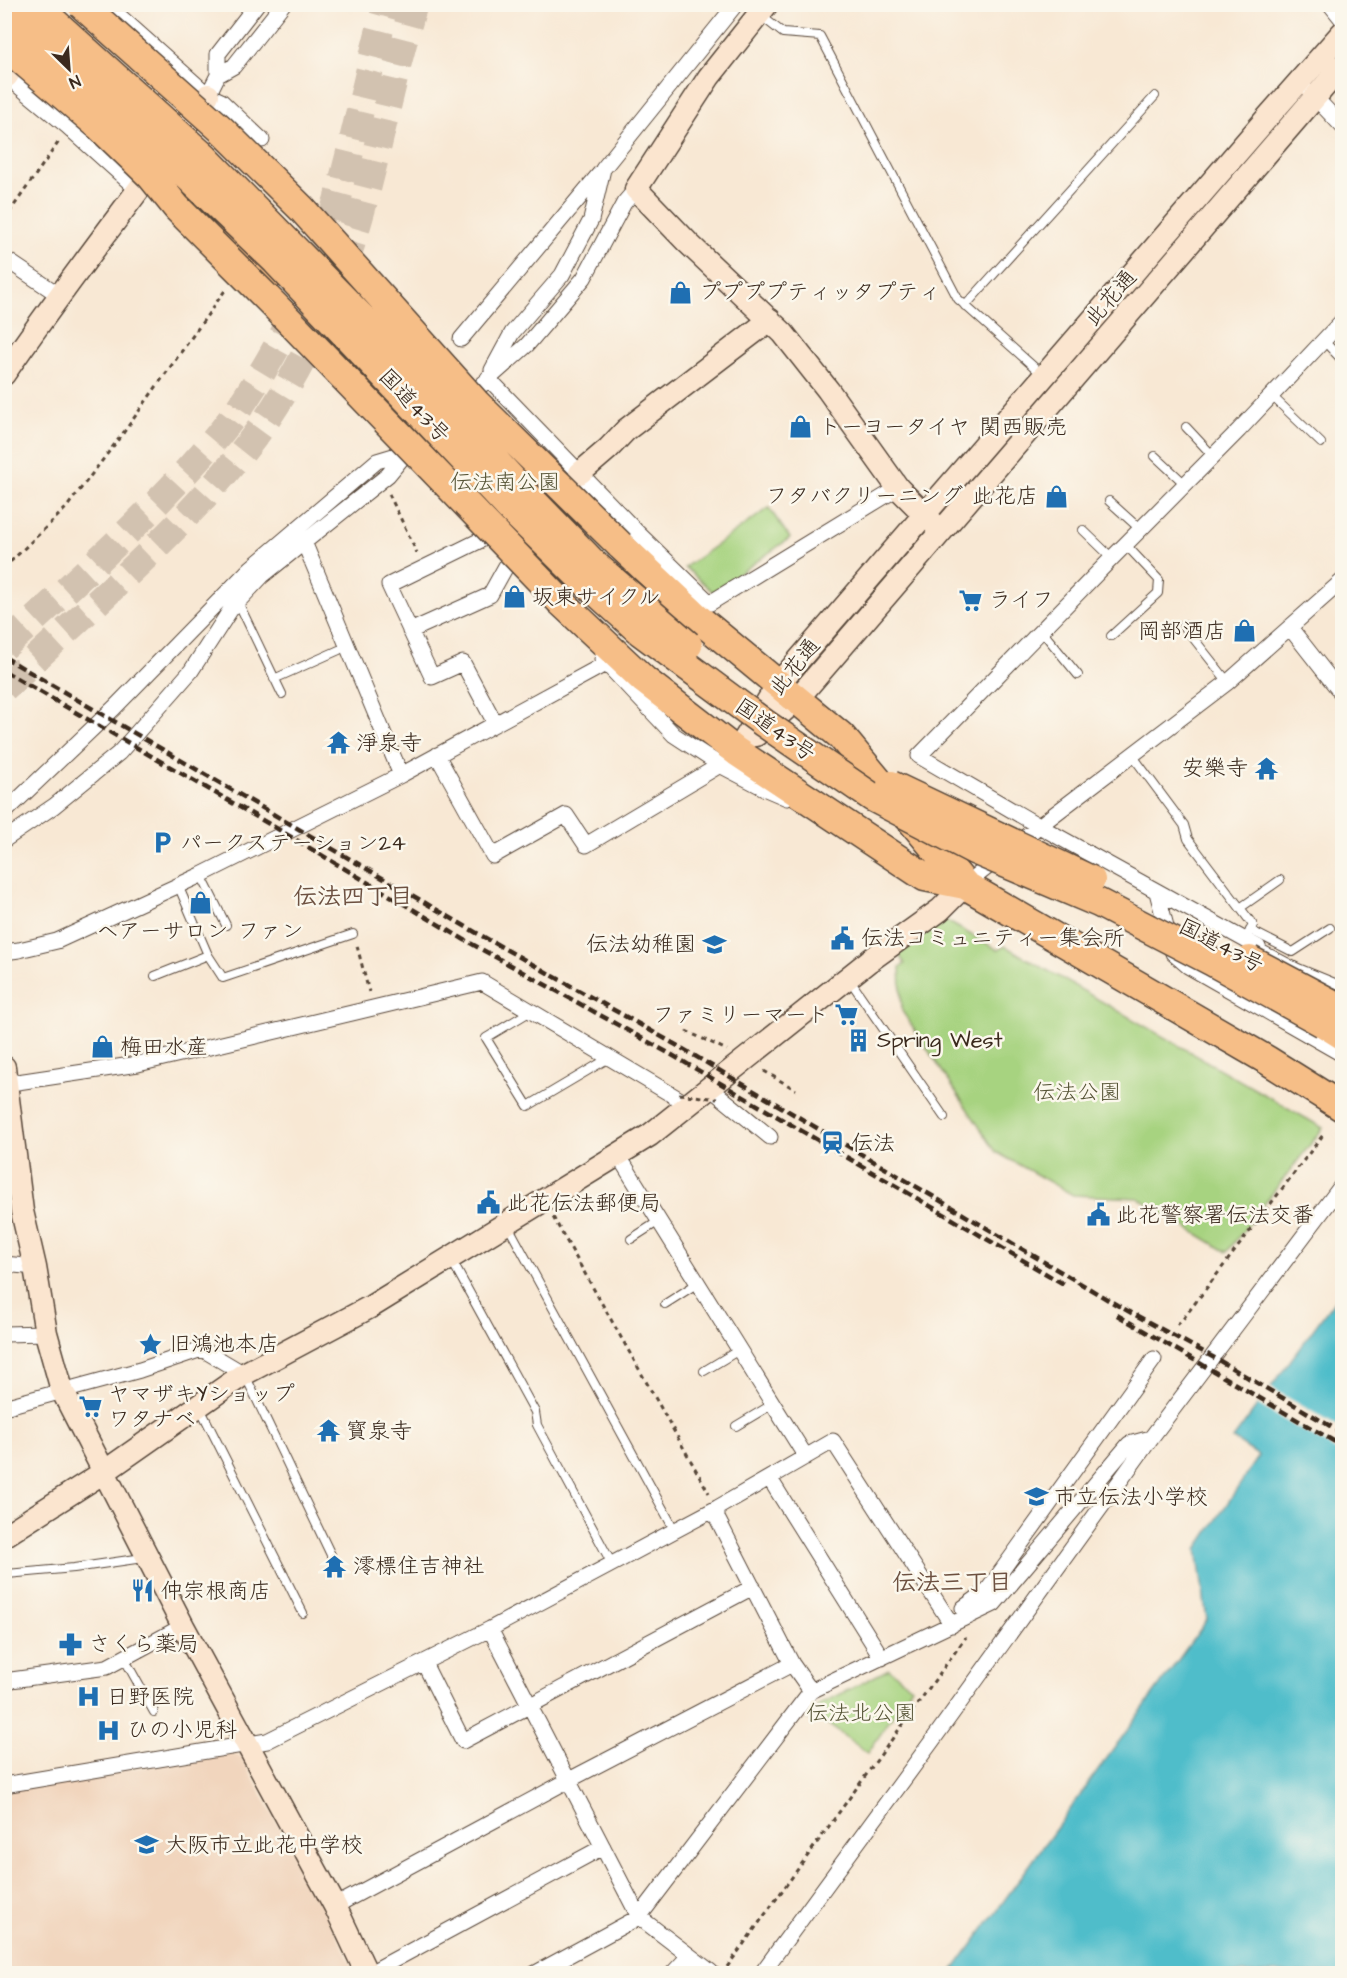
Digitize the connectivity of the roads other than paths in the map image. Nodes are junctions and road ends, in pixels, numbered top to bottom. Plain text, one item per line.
1 (34, 4) edge
2 (54, 4) edge
3 (60, 4) edge
4 (81, 4) edge
5 (106, 4) edge
6 (283, 4) edge
7 (736, 4) edge
8 (1331, 5) edge
9 (253, 6) edge
10 (4, 9) edge
11 (763, 9) edge
12 (1342, 19) edge
13 (1342, 33) edge
14 (4, 45) edge
15 (1342, 66) edge
16 (5, 76) edge
17 (1299, 81) junction
18 (213, 85) junction
19 (1155, 96) dead end
20 (1316, 97) junction
21 (1342, 126) edge
22 (262, 140) dead end
23 (603, 169) junction
24 (145, 183) junction
25 (636, 189) junction
26 (4, 258) edge
27 (59, 295) junction
28 (965, 306) junction
29 (770, 320) junction
30 (1342, 321) edge
31 (361, 333) junction
32 (461, 339) dead end
33 (1324, 341) junction
34 (1342, 360) edge
35 (4, 374) edge
36 (1044, 376) junction
37 (488, 378) junction
38 (1272, 396) junction
39 (1186, 427) dead end
40 (1321, 443) dead end
41 (407, 452) junction
42 (1155, 456) dead end
43 (1213, 456) junction
44 (580, 473) junction
45 (1185, 484) junction
46 (898, 488) junction
47 (1109, 501) dead end
48 (924, 515) junction
49 (1140, 529) junction
50 (1083, 530) dead end
51 (942, 531) junction
52 (487, 537) junction
53 (304, 542) junction
54 (1125, 544) junction
55 (1112, 558) junction
56 (510, 559) junction
57 (1342, 581) edge
58 (238, 602) junction
59 (1183, 625) dead end
60 (1291, 629) junction
61 (1041, 630) junction
62 (410, 631) junction
63 (1111, 636) dead end
64 (339, 650) dead end
65 (607, 663) junction
66 (1078, 675) dead end
67 (274, 679) junction
68 (1228, 682) junction
69 (788, 692) junction
70 (282, 694) dead end
71 (1342, 694) edge
72 (495, 723) junction
73 (436, 755) junction
74 (1132, 755) junction
75 (729, 759) junction
76 (401, 775) junction
77 (4, 813) edge
78 (1039, 826) junction
79 (4, 840) edge
80 (201, 874) junction
81 (1280, 880) dead end
82 (178, 885) junction
83 (965, 885) junction
84 (1157, 892) junction
85 (1240, 908) junction
86 (226, 925) dead end
87 (1330, 928) dead end
88 (353, 934) road end
89 (1251, 939) junction
90 (4, 952) edge
91 (208, 955) junction
92 (155, 976) dead end
93 (848, 978) junction
94 (1342, 986) edge
95 (1342, 1010) edge
96 (531, 1011) junction
97 (1342, 1035) edge
98 (1342, 1054) edge
99 (609, 1058) junction
100 (6, 1079) edge
101 (714, 1093) junction
102 (684, 1100) junction
103 (1342, 1107) edge
104 (944, 1117) dead end
105 (770, 1137) dead end
106 (618, 1155) junction
107 (1342, 1185) edge
108 (659, 1221) junction
109 (506, 1224) junction
110 (631, 1239) dead end
111 (450, 1258) junction
112 (4, 1264) edge
113 (35, 1267) junction
114 (698, 1284) junction
115 (665, 1304) dead end
116 (46, 1333) junction
117 (4, 1334) edge
118 (739, 1350) junction
119 (1154, 1359) dead end
120 (704, 1371) dead end
121 (244, 1374) junction
122 (62, 1390) junction
123 (773, 1404) junction
124 (198, 1406) junction
125 (4, 1407) edge
126 (736, 1426) dead end
127 (1151, 1438) junction
128 (806, 1457) junction
129 (104, 1472) junction
130 (770, 1479) junction
131 (717, 1508) junction
132 (675, 1531) junction
133 (4, 1536) edge
134 (331, 1555) dead end
135 (148, 1557) junction
136 (4, 1564) edge
137 (612, 1564) junction
138 (753, 1587) junction
139 (303, 1613) dead end
140 (952, 1625) junction
141 (969, 1625) junction
142 (183, 1626) junction
143 (490, 1629) junction
144 (124, 1658) junction
145 (882, 1658) junction
146 (424, 1663) junction
147 (792, 1664) junction
148 (4, 1682) edge
149 (811, 1691) junction
150 (530, 1706) junction
151 (154, 1712) dead end
152 (246, 1745) junction
153 (569, 1780) junction
154 (4, 1785) edge
155 (603, 1847) junction
156 (335, 1906) junction
157 (639, 1917) junction
158 (688, 1956) junction
159 (717, 1973) edge
160 (368, 1974) edge
161 (534, 1974) edge
162 (672, 1974) edge
163 (761, 1974) edge

1 - 31 highway, 国道43号, bridge
2 - 16 street
3 - 31 highway, bridge
4 - 69 highway, 国道43号, bridge
5 - 18 street
6 - 18 street
7 - 23 street
8 - 12 street
9 - 18 street
10 - 31 highway, 国道43号, bridge
11 - 25 street
11 - 28 lane
13 - 17 street, 此花通
14 - 24 highway, bridge
15 - 20 street, 此花通
16 - 24 street
17 - 20 street
17 - 36 street, 此花通
18 - 22 street
18 - 24 street
19 - 28 lane
20 - 21 street
20 - 51 street, 此花通
23 - 32 street
23 - 37 street
24 - 27 street
24 - 31 highway, bridge
24 - 75 highway, 国道43号, bridge
25 - 29 street
25 - 37 street
26 - 27 street
27 - 35 street
28 - 36 lane
29 - 44 street
29 - 46 street
30 - 33 street
31 - 95 highway, 国道43号, bridge
31 - 97 highway, 国道43号, bridge
33 - 34 lane
33 - 38 street
36 - 48 street, 此花通
37 - 41 street
37 - 44 street
38 - 40 lane
38 - 43 street
39 - 43 lane
41 - 52 street
41 - 53 street
41 - 77 street
42 - 45 lane
43 - 45 street
44 - 46 street
45 - 49 street
46 - 48 street
47 - 49 lane
48 - 51 street
48 - 69 street, 此花通
49 - 54 street
50 - 55 lane
51 - 69 street, 此花通
52 - 56 street
52 - 62 street
53 - 58 street
53 - 76 street
54 - 55 street
54 - 63 lane
55 - 61 street
56 - 62 street
56 - 65 street
57 - 60 street
58 - 67 lane
58 - 79 street
59 - 68 lane
60 - 68 street
60 - 71 street
61 - 66 lane
61 - 78 street
62 - 72 street
64 - 67 lane
65 - 72 street
65 - 75 street
67 - 70 lane
68 - 74 street
69 - 75 street, 此花通
69 - 83 highway, 国道43号
72 - 73 street
73 - 75 street
73 - 76 street
74 - 78 street
74 - 85 lane
75 - 83 highway, 国道43号
76 - 80 street
78 - 83 street
78 - 84 street
80 - 82 street
80 - 86 lane
81 - 85 lane
82 - 90 street
82 - 91 lane
83 - 93 street
83 - 103 highway, 国道43号
84 - 89 street
84 - 98 street
85 - 89 lane
87 - 89 lane
88 - 91 lane
89 - 94 lane
91 - 92 lane
93 - 101 street
93 - 104 lane
96 - 99 street
96 - 99 lane
96 - 100 street
99 - 102 street
100 - 113 street
101 - 102 street
101 - 105 street
102 - 106 street
106 - 108 street
106 - 109 street
107 - 127 street
108 - 110 lane
108 - 114 street
109 - 111 street
109 - 132 lane
111 - 121 street
111 - 137 lane
112 - 113 street
113 - 116 street
114 - 115 lane
114 - 118 street
116 - 117 street
116 - 122 street
118 - 120 lane
118 - 123 street
119 - 141 street
121 - 122 street
121 - 124 street
121 - 134 lane
122 - 125 street
122 - 129 street
123 - 126 lane
123 - 128 street
124 - 129 street
124 - 139 lane
127 - 141 street
127 - 163 street
128 - 130 street
128 - 140 street
129 - 133 street
129 - 135 street
130 - 131 street
130 - 145 street
131 - 132 street
131 - 138 street
132 - 137 street
135 - 136 lane
135 - 142 street
137 - 143 street
138 - 147 street
138 - 150 street
140 - 141 street
140 - 145 street
142 - 144 street
142 - 152 street
143 - 146 street
143 - 150 street
144 - 148 street
144 - 151 lane
145 - 149 street
146 - 150 street
146 - 152 street
147 - 149 street
147 - 153 street
149 - 157 street
150 - 153 street
152 - 154 street
152 - 156 street
153 - 155 street
153 - 156 street
155 - 157 street
155 - 160 street
156 - 160 street
157 - 158 street
157 - 161 street
158 - 159 street
158 - 162 street

